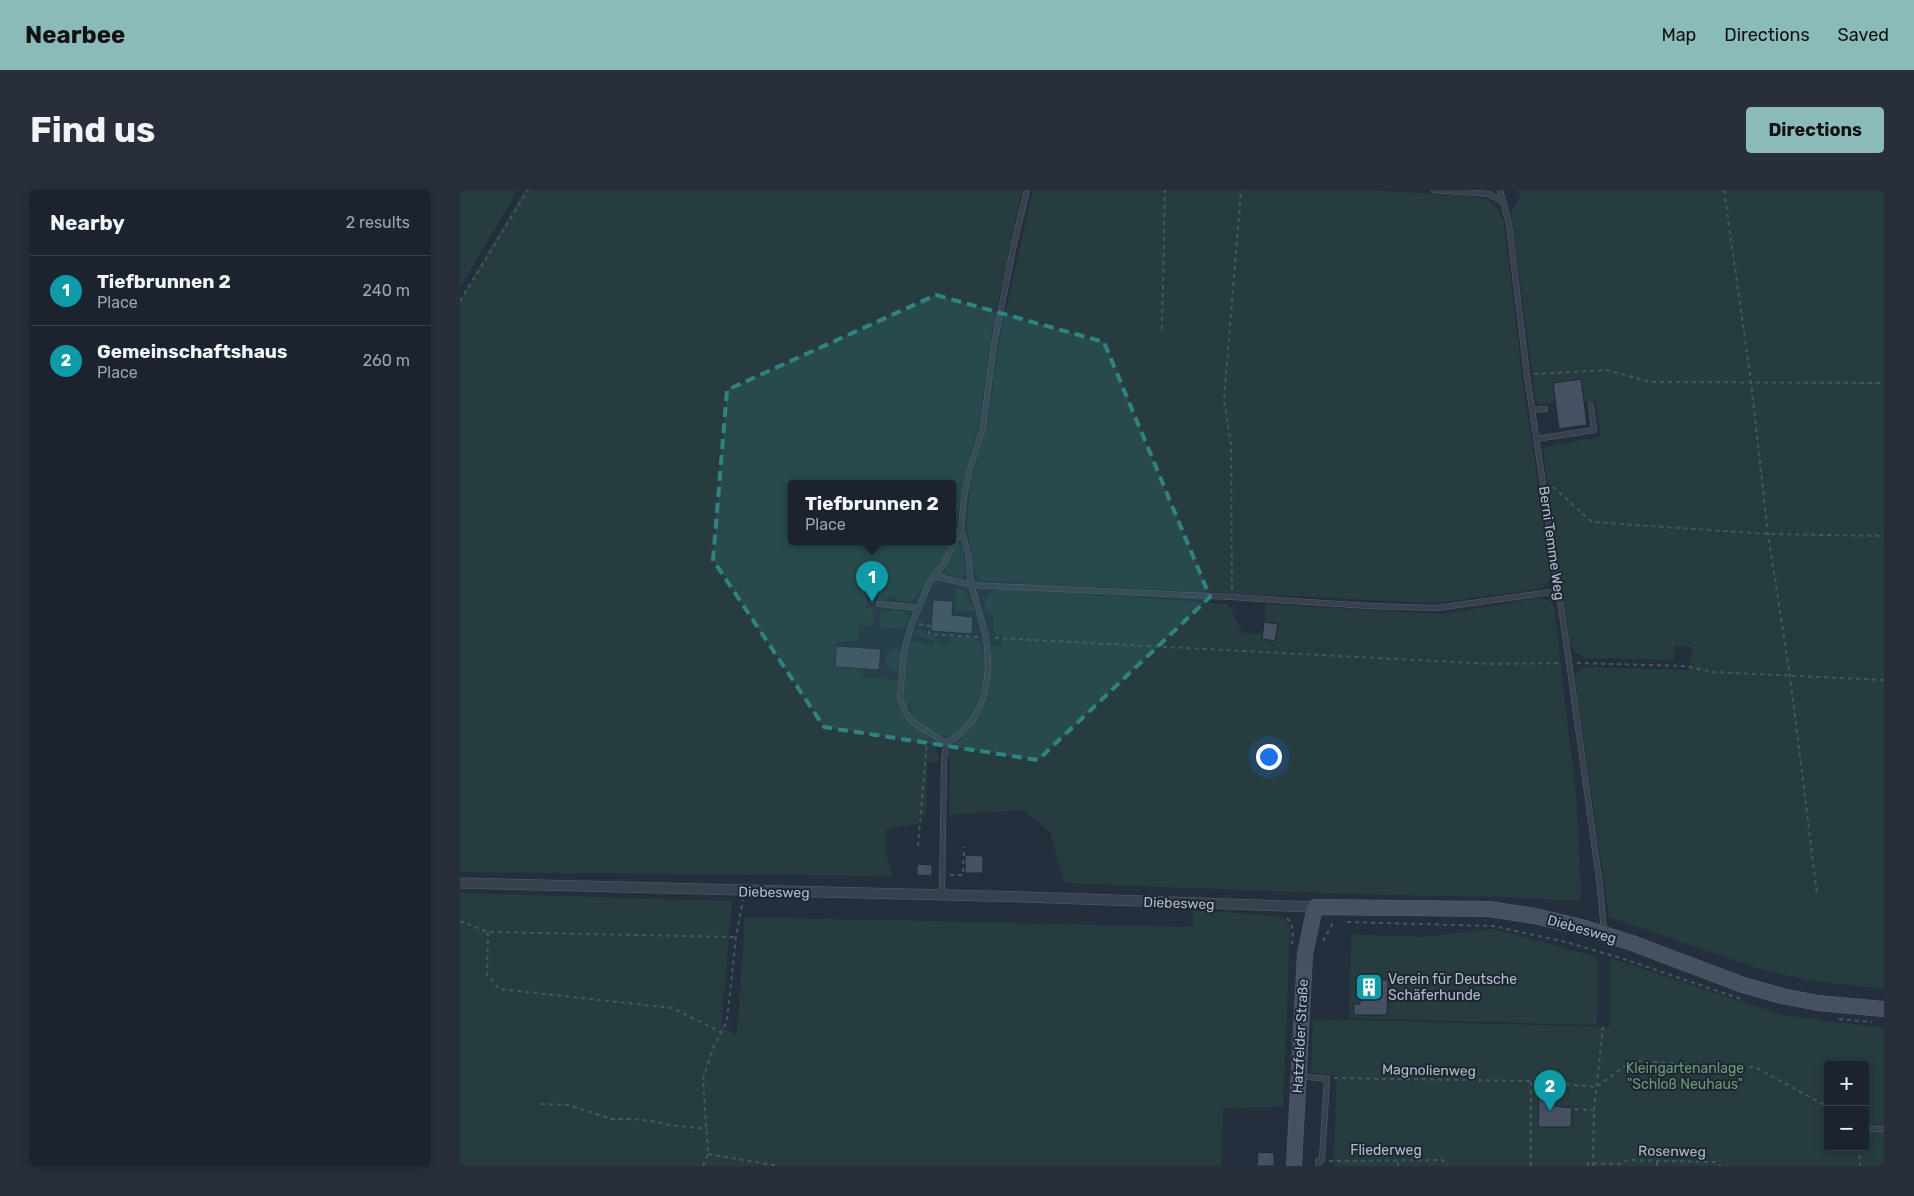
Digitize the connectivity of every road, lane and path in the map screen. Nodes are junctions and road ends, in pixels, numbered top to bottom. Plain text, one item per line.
1 (528, 190) edge
2 (1027, 190) edge
3 (1166, 190) edge
4 (1241, 190) edge
5 (1434, 190) edge
6 (1500, 190) edge
7 (1724, 190) edge
8 (1502, 201) junction
9 (460, 301) edge
10 (1162, 330) dead end
11 (1526, 374) junction
12 (1751, 382) junction
13 (1884, 382) edge
14 (1590, 405) dead end
15 (1545, 408) dead end
16 (1532, 410) junction
17 (1536, 439) junction
18 (1542, 477) junction
19 (961, 529) junction
20 (1768, 534) junction
21 (1884, 536) edge
22 (956, 540) edge
23 (953, 545) edge
24 (935, 576) junction
25 (971, 585) junction
26 (1559, 591) junction
27 (1232, 597) junction
28 (879, 604) dead end
29 (918, 609) junction
30 (912, 623) junction
31 (986, 638) junction
32 (1569, 662) junction
33 (1790, 676) junction
34 (1884, 680) edge
35 (927, 731) junction
36 (946, 743) junction
37 (918, 846) dead end
38 (964, 847) dead end
39 (947, 874) dead end
40 (460, 883) edge
41 (744, 891) junction
42 (1817, 894) dead end
43 (942, 895) junction
44 (1273, 906) junction
45 (1315, 907) junction
46 (460, 921) edge
47 (1334, 921) dead end
48 (1343, 922) dead end
49 (488, 932) junction
50 (1605, 935) junction
51 (736, 937) junction
52 (1292, 948) dead end
53 (1750, 1002) dead end
54 (1884, 1009) edge
55 (1834, 1019) dead end
56 (1868, 1023) dead end
57 (1603, 1027) dead end
58 (721, 1032) junction
59 (1297, 1076) junction
60 (1327, 1080) junction
61 (1531, 1081) junction
62 (1596, 1087) junction
63 (541, 1104) dead end
64 (1826, 1106) edge
65 (1567, 1109) dead end
66 (1594, 1110) junction
67 (1869, 1128) edge
68 (1884, 1128) edge
69 (707, 1129) junction
70 (1859, 1151) edge
71 (708, 1154) junction
72 (1398, 1159) junction
73 (1322, 1160) junction
74 (1657, 1161) junction
75 (1593, 1165) edge
76 (703, 1166) edge
77 (778, 1166) edge
78 (1294, 1166) edge
79 (1318, 1166) edge
80 (1398, 1166) edge
81 (1448, 1166) edge
82 (1531, 1166) edge
83 (1588, 1166) edge
84 (1657, 1166) edge
85 (1720, 1166) edge
86 (1860, 1166) edge

1 - 9 path
2 - 19 lane
3 - 10 path
4 - 27 path
5 - 8 lane
6 - 8 lane, Berni Temme Weg
7 - 12 path
8 - 11 lane, Berni Temme Weg
11 - 12 path
11 - 16 lane, Berni Temme Weg
12 - 13 path
12 - 20 path
14 - 17 lane
15 - 16 lane
16 - 17 lane, Berni Temme Weg
17 - 18 lane, Berni Temme Weg
18 - 20 path
18 - 26 lane, Berni Temme Weg
19 - 22 lane
19 - 25 lane
20 - 21 path
20 - 33 path
23 - 24 lane
24 - 25 lane
24 - 29 lane
25 - 27 lane
25 - 31 lane
26 - 27 lane
26 - 32 lane, Berni Temme Weg
28 - 29 lane
29 - 30 lane
30 - 31 path
30 - 35 lane
31 - 32 path
31 - 36 lane
32 - 33 path
32 - 50 lane, Berni Temme Weg
33 - 34 path
33 - 42 path
35 - 36 lane
35 - 37 path
36 - 43 lane
38 - 39 path
40 - 41 street, Diebesweg
41 - 43 street, Diebesweg
41 - 51 path
43 - 44 street, Diebesweg
44 - 45 street, Diebesweg
44 - 52 path
45 - 47 path
45 - 50 street, Diebesweg
45 - 59 street, Hatzfelder Straße
46 - 49 path
48 - 53 path
49 - 51 path
49 - 58 path
50 - 54 street, Diebesweg
51 - 58 path
55 - 56 path
57 - 62 path
58 - 69 path
59 - 60 lane
59 - 78 street, Hatzfelder Straße
60 - 61 path, Magnolienweg
60 - 73 lane
61 - 62 path, Magnolienweg
61 - 82 path
62 - 64 path
62 - 66 path
63 - 69 path
65 - 66 path
66 - 75 path
67 - 68 lane
69 - 71 path
70 - 86 path
71 - 76 path
71 - 77 path
72 - 73 path, Fliederweg
72 - 80 path
72 - 81 path, Fliederweg
73 - 79 lane
74 - 75 path, Rosenweg
74 - 84 path
74 - 85 path, Rosenweg
75 - 83 path

